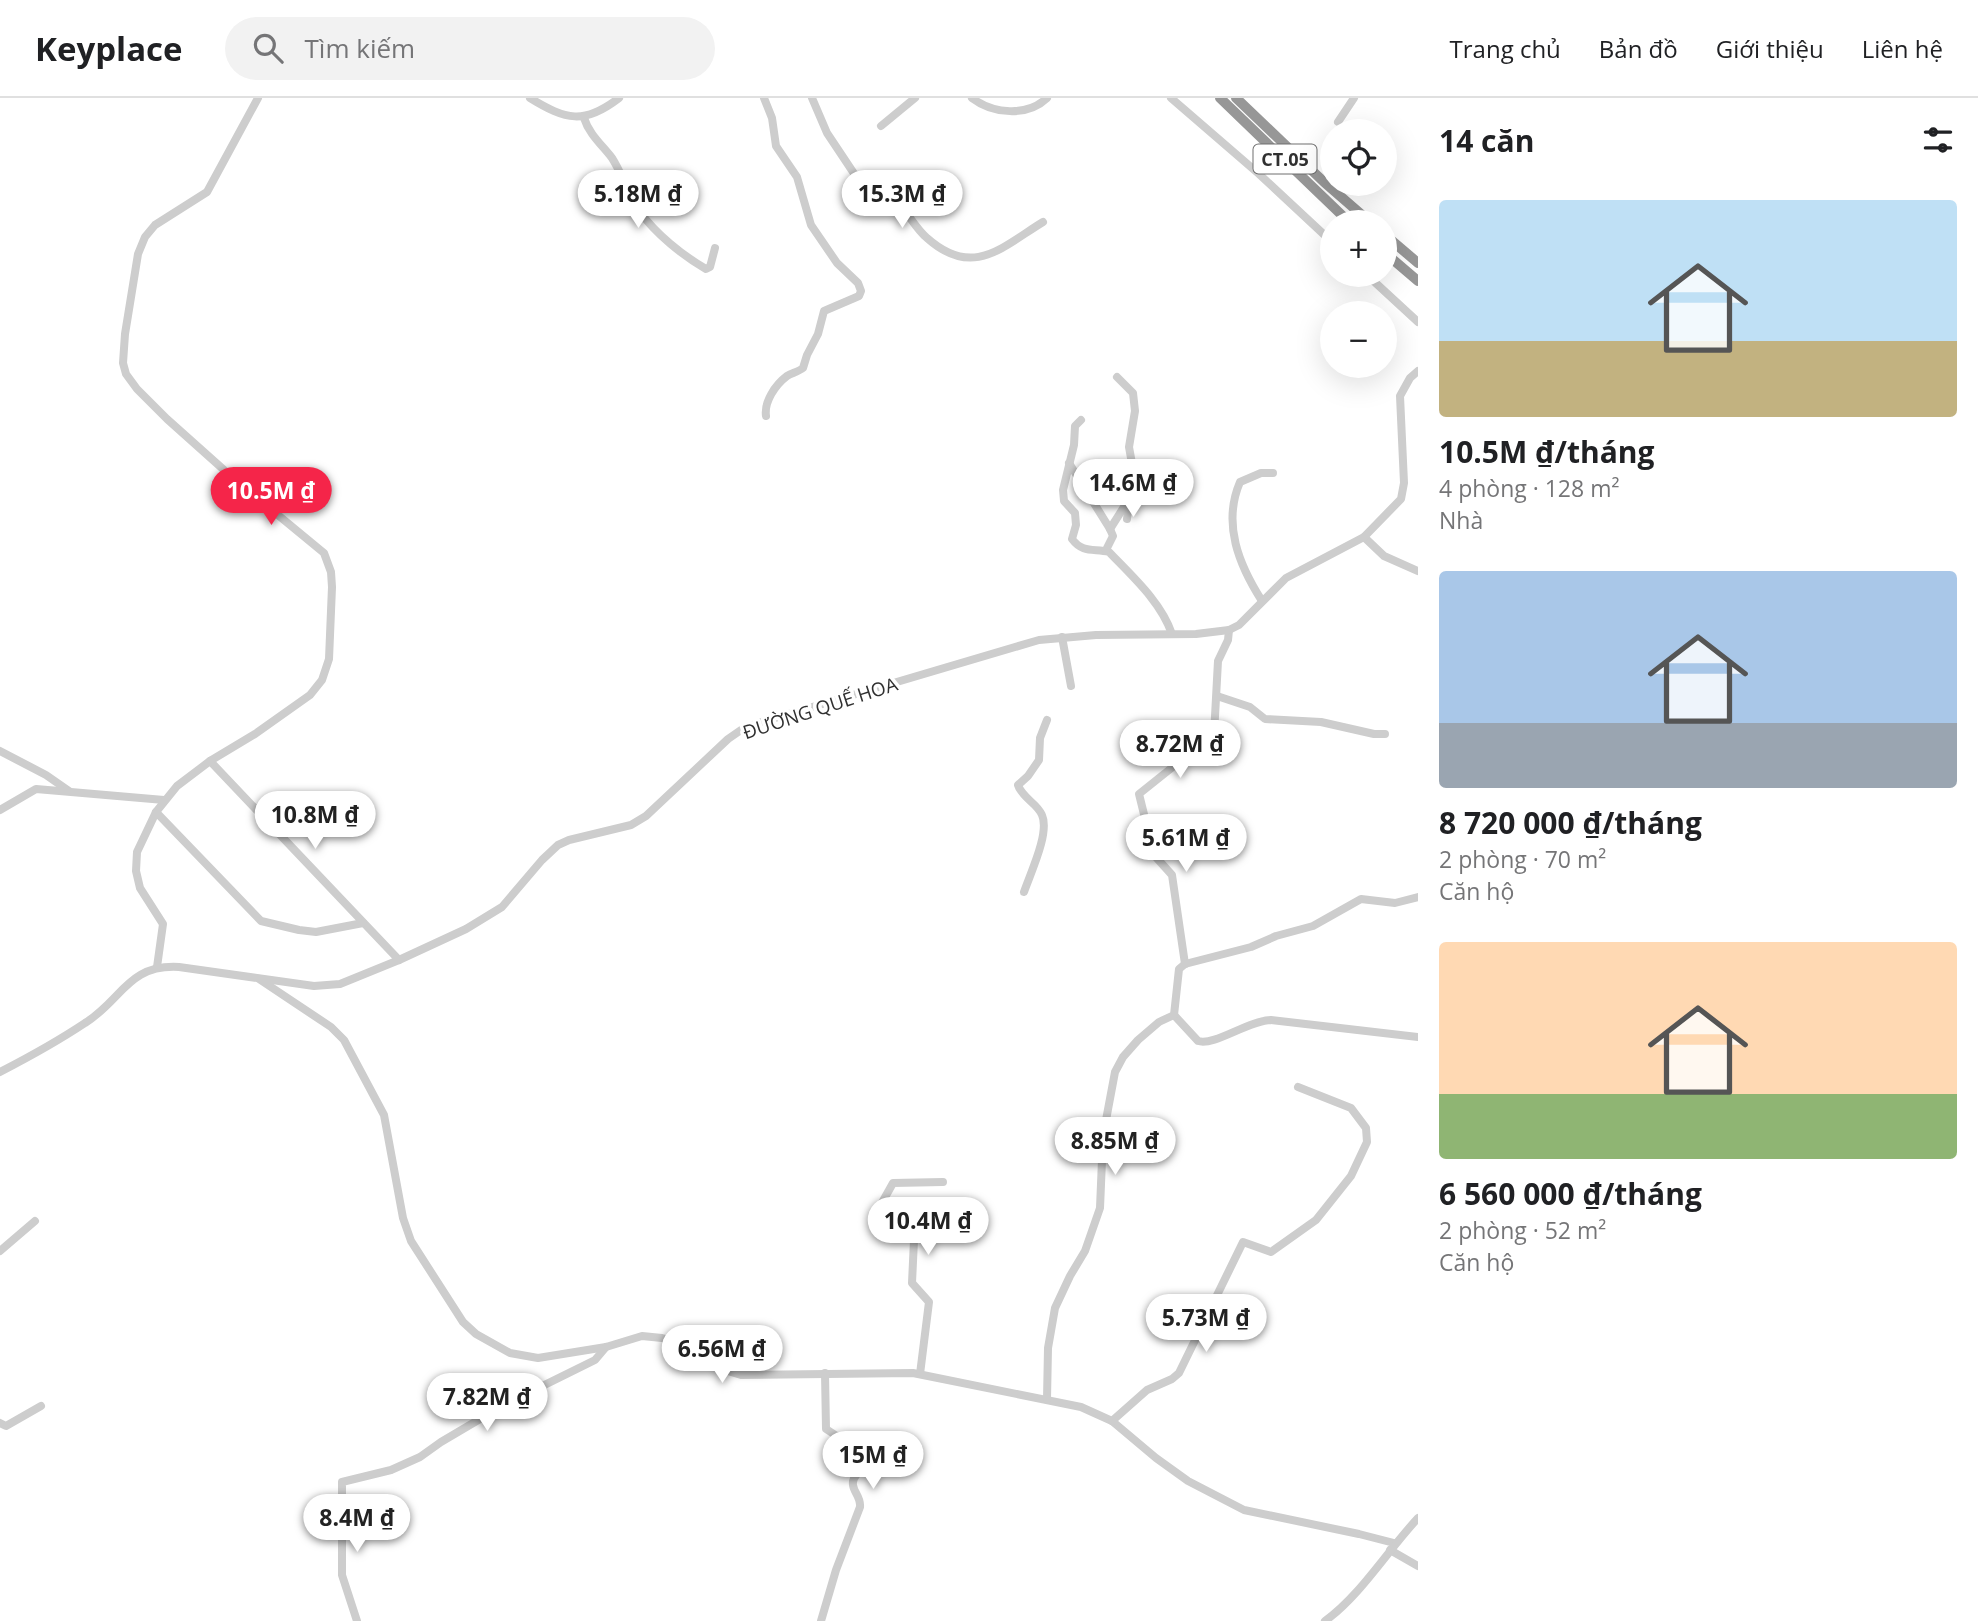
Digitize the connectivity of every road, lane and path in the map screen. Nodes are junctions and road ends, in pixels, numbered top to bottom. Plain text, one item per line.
1 (258, 98) edge
2 (530, 98) edge
3 (619, 98) edge
4 (764, 98) edge
5 (811, 98) edge
6 (915, 98) edge
7 (972, 98) edge
8 (1047, 98) edge
9 (1171, 98) edge
10 (1220, 98) edge
11 (1236, 98) edge
12 (1354, 98) edge
13 (584, 118) junction
14 (1340, 119) edge
15 (881, 126) dead end
16 (1337, 210) edge
17 (1356, 210) edge
18 (1043, 222) dead end
19 (1320, 231) edge
20 (1397, 245) edge
21 (715, 248) dead end
22 (1397, 263) edge
23 (1418, 263) edge
24 (1418, 281) edge
25 (1380, 287) edge
26 (1418, 322) edge
27 (1418, 371) edge
28 (1118, 377) dead end
29 (766, 416) dead end
30 (1081, 420) dead end
31 (1069, 463) junction
32 (1273, 473) dead end
33 (1131, 495) junction
34 (1127, 519) dead end
35 (1111, 529) junction
36 (1364, 537) junction
37 (1106, 550) junction
38 (1418, 571) edge
39 (1262, 601) junction
40 (1229, 630) junction
41 (1172, 634) junction
42 (1062, 637) junction
43 (1071, 685) dead end
44 (1217, 696) junction
45 (1047, 720) dead end
46 (1385, 734) dead end
47 (0, 751) edge
48 (211, 761) junction
49 (71, 793) junction
50 (164, 800) junction
51 (0, 810) edge
52 (156, 812) junction
53 (1024, 892) dead end
54 (1418, 897) edge
55 (363, 923) junction
56 (399, 961) junction
57 (1185, 964) junction
58 (157, 967) junction
59 (257, 977) junction
60 (1174, 1015) junction
61 (1418, 1037) edge
62 (0, 1072) edge
63 (1298, 1087) dead end
64 (943, 1182) dead end
65 (35, 1221) dead end
66 (0, 1251) edge
67 (606, 1347) junction
68 (825, 1373) junction
69 (920, 1374) junction
70 (1047, 1399) junction
71 (41, 1406) dead end
72 (1112, 1421) junction
73 (0, 1423) edge
74 (1418, 1518) edge
75 (1392, 1546) junction
76 (1418, 1566) edge
77 (357, 1621) edge
78 (821, 1621) edge
79 (1325, 1621) edge

1 - 48 street
2 - 13 street
3 - 13 street
4 - 29 street
5 - 18 street
6 - 15 street
7 - 8 street
9 - 19 street
10 - 16 highway, CT.05
11 - 17 highway, CT.05
12 - 14 street
13 - 21 street
20 - 23 highway
22 - 24 highway
25 - 26 street
27 - 36 street
28 - 33 street
30 - 31 street
31 - 35 street
31 - 37 street
32 - 39 street
33 - 34 street
33 - 35 street
35 - 37 street
36 - 38 street
36 - 39 street
37 - 41 street
39 - 40 street
40 - 41 street, ĐƯỜNG QUẾ HOA
40 - 44 street
41 - 42 street, ĐƯỜNG QUẾ HOA
42 - 43 street
42 - 56 street, ĐƯỜNG QUẾ HOA
44 - 46 street
44 - 57 street
45 - 53 street
47 - 49 street
48 - 50 street
48 - 55 street
49 - 50 street
49 - 51 street
50 - 52 street
52 - 55 street
52 - 58 street
54 - 57 street
55 - 56 street
56 - 59 street, ĐƯỜNG QUẾ HOA
57 - 60 street
58 - 59 street, ĐƯỜNG QUẾ HOA
58 - 62 street
59 - 67 street
60 - 61 street
60 - 70 street
63 - 72 street
64 - 69 street
65 - 66 street
67 - 68 street
67 - 77 street
68 - 69 street
68 - 78 street
69 - 70 street
70 - 72 street
71 - 73 street
72 - 75 street
74 - 75 street
75 - 76 street
75 - 79 street

